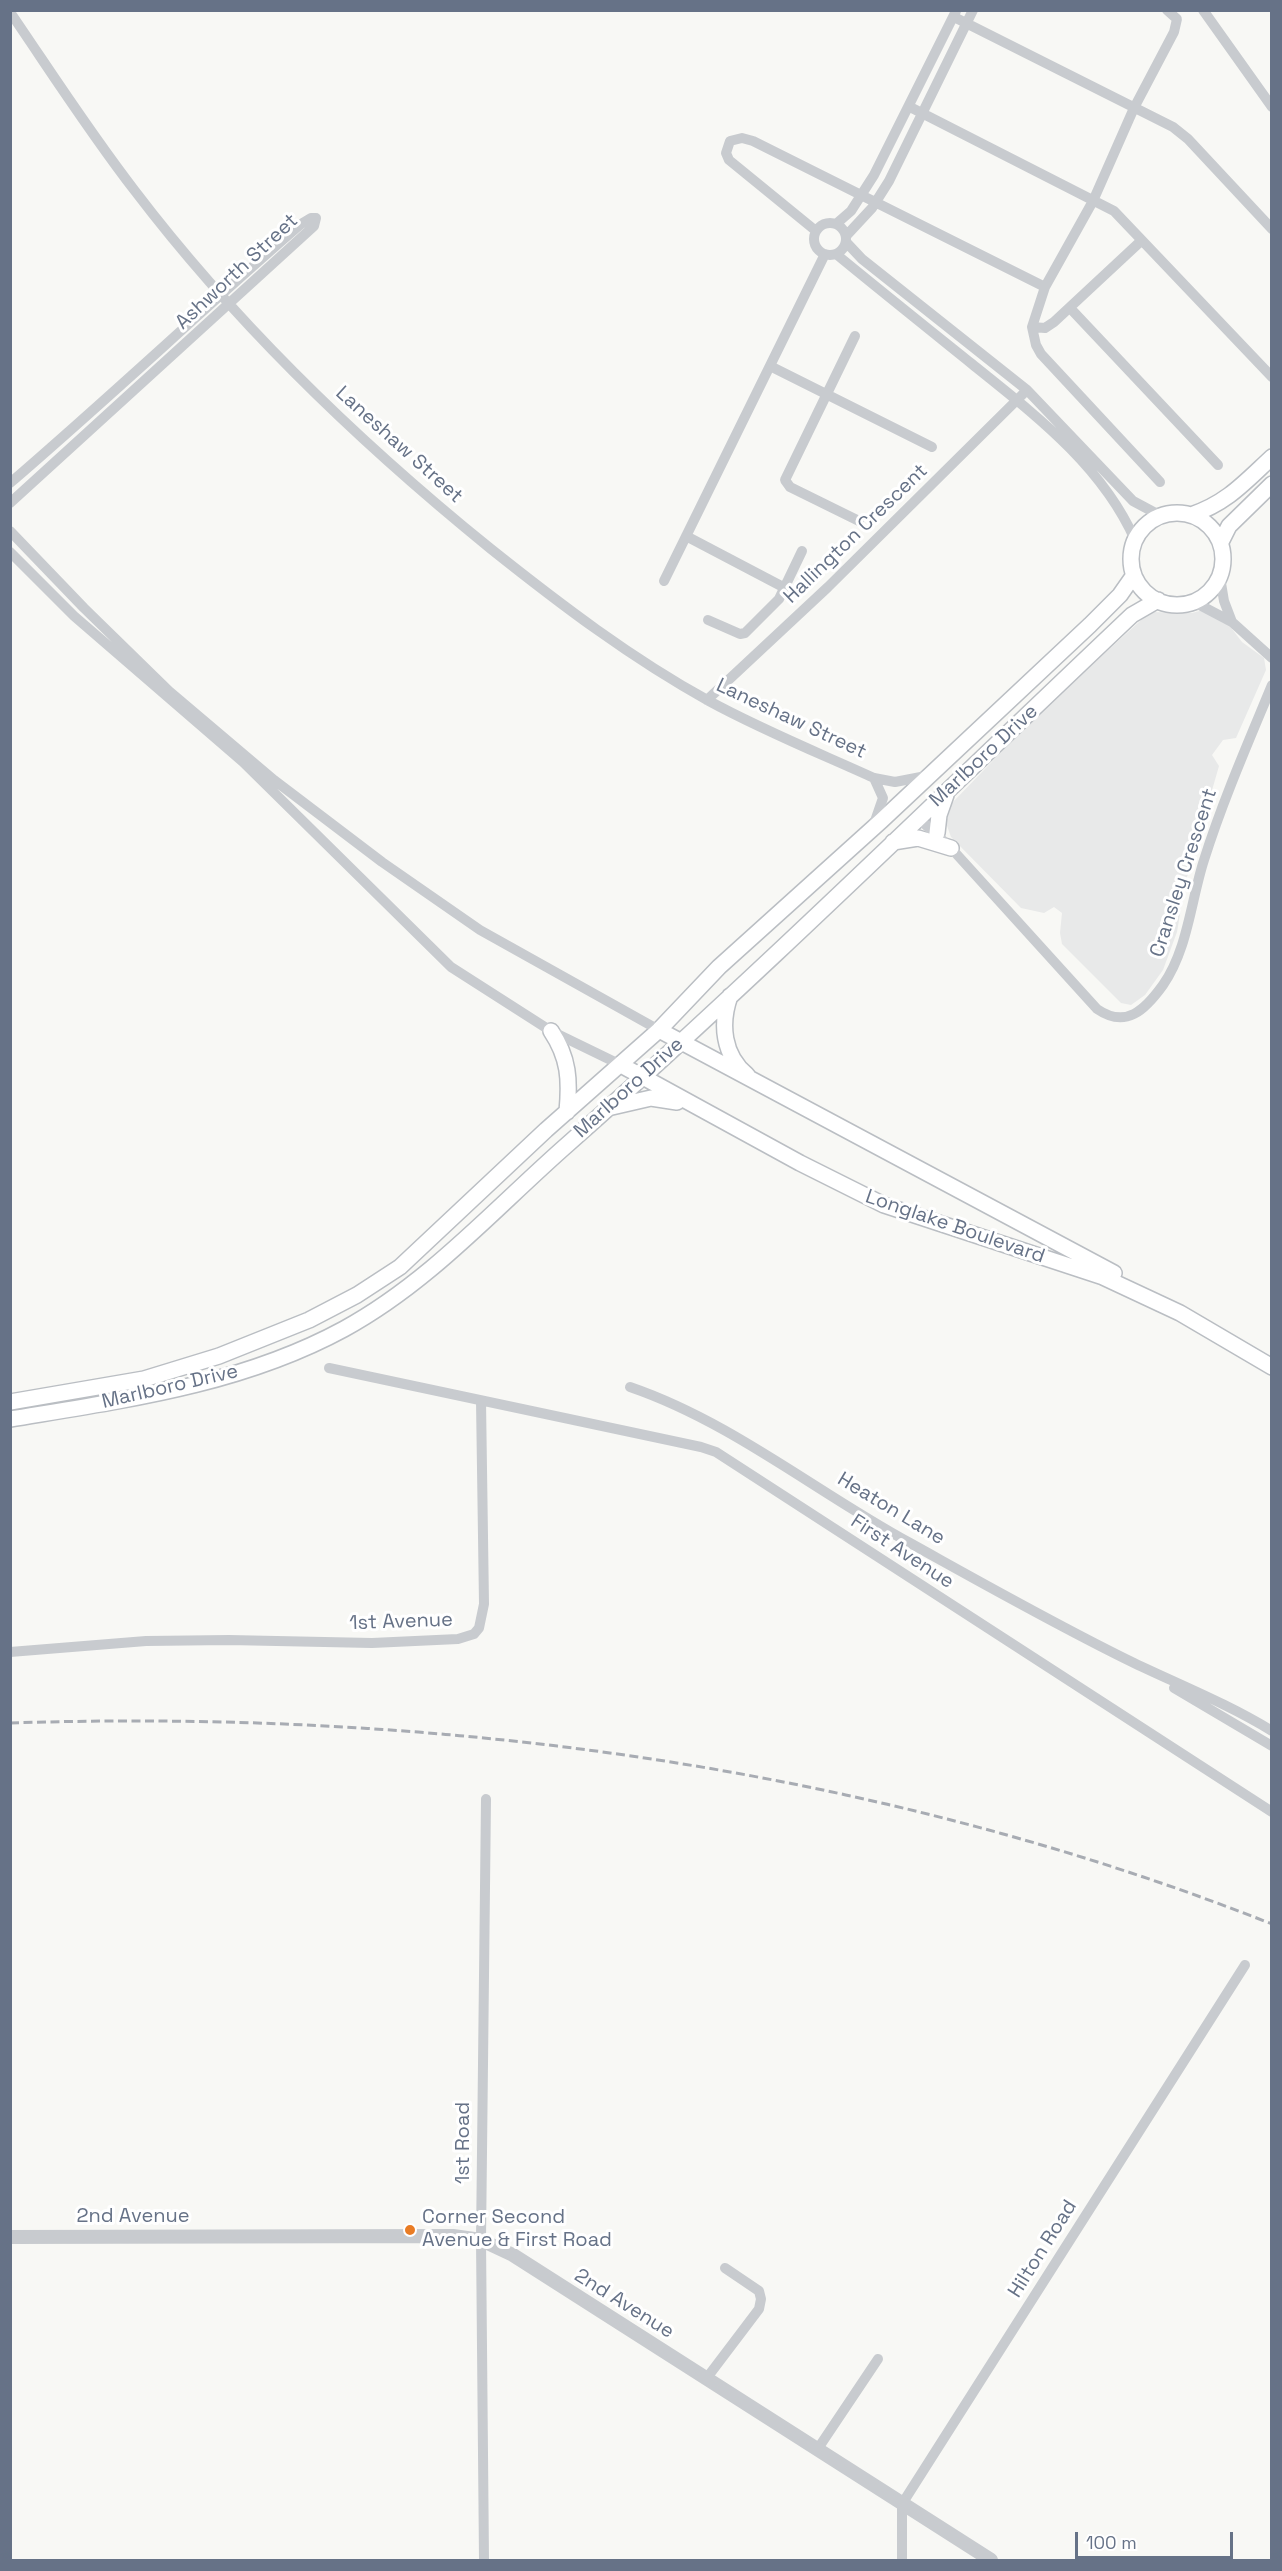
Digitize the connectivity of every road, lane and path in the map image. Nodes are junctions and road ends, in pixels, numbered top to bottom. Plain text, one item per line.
1 (973, 10) edge
2 (1167, 10) edge
3 (1203, 10) edge
4 (10, 12) edge
5 (955, 14) edge
6 (967, 23) junction
7 (910, 107) junction
8 (1272, 107) edge
9 (1134, 108) junction
10 (922, 114) junction
11 (862, 196) junction
12 (1093, 201) junction
13 (875, 203) junction
14 (836, 224) junction
15 (1272, 229) edge
16 (816, 231) junction
17 (846, 239) junction
18 (1141, 240) junction
19 (831, 254) junction
20 (1045, 287) junction
21 (220, 295) junction
22 (229, 304) junction
23 (1070, 308) junction
24 (1032, 327) junction
25 (855, 336) dead end
26 (770, 366) junction
27 (1272, 377) edge
28 (1027, 390) junction
29 (826, 394) junction
30 (1017, 401) junction
31 (932, 447) dead end
32 (1272, 457) edge
33 (1218, 465) dead end
34 (1160, 482) dead end
35 (10, 483) edge
36 (1272, 484) edge
37 (10, 503) edge
38 (1191, 515) junction
39 (1161, 516) junction
40 (859, 521) dead end
41 (10, 531) edge
42 (686, 536) junction
43 (1135, 540) junction
44 (1221, 542) junction
45 (802, 551) dead end
46 (10, 552) edge
47 (1134, 575) junction
48 (1220, 578) junction
49 (664, 581) dead end
50 (785, 588) junction
51 (1158, 600) junction
52 (1194, 602) junction
53 (708, 621) dead end
54 (1232, 622) junction
55 (1272, 658) edge
56 (1272, 686) edge
57 (707, 700) junction
58 (246, 759) junction
59 (927, 776) junction
60 (874, 778) junction
61 (948, 789) junction
62 (918, 818) junction
63 (876, 825) junction
64 (937, 833) junction
65 (892, 842) junction
66 (951, 848) junction
67 (730, 996) junction
68 (659, 1030) junction
69 (551, 1031) junction
70 (680, 1042) junction
71 (621, 1065) junction
72 (642, 1078) junction
73 (760, 1085) junction
74 (692, 1105) junction
75 (606, 1109) junction
76 (567, 1112) junction
77 (1105, 1273) junction
78 (1272, 1357) edge
79 (1272, 1367) edge
80 (329, 1368) dead end
81 (630, 1387) dead end
82 (481, 1401) junction
83 (10, 1402) edge
84 (10, 1419) edge
85 (10, 1652) edge
86 (1133, 1662) junction
87 (1272, 1731) edge
88 (1272, 1746) edge
89 (486, 1799) dead end
90 (1272, 1812) edge
91 (1245, 1965) dead end
92 (10, 2237) edge
93 (482, 2240) junction
94 (725, 2268) dead end
95 (878, 2359) dead end
96 (706, 2379) junction
97 (817, 2450) junction
98 (902, 2504) junction
99 (484, 2560) edge
100 (903, 2560) edge
101 (991, 2560) edge

1 - 6 street
2 - 9 street
3 - 8 street
4 - 21 street, Laneshaw Street
5 - 6 street
5 - 7 street
6 - 9 street
6 - 10 street
7 - 10 street
7 - 11 street
9 - 12 street
9 - 15 street
10 - 12 street
10 - 13 street
11 - 13 street
11 - 14 street
11 - 16 street
12 - 18 street
12 - 20 street
13 - 17 street
13 - 20 street
14 - 16 street
14 - 17 street
16 - 19 street
17 - 19 street
17 - 28 street
18 - 23 street
18 - 27 street
19 - 26 street
19 - 30 street
20 - 24 street
21 - 22 street, Laneshaw Street
21 - 22 street, Ashworth Street
21 - 35 street, Ashworth Street
22 - 37 street, Ashworth Street
22 - 57 street, Laneshaw Street
23 - 24 street
23 - 33 street
24 - 34 street
25 - 29 street
26 - 29 street
26 - 42 street
28 - 30 street, Hallington Crescent
28 - 39 street
29 - 31 street
29 - 40 street
30 - 43 street
30 - 57 street, Hallington Crescent
32 - 38 main road
36 - 44 main road
38 - 39 main road
38 - 44 main road
39 - 43 main road
41 - 58 street
42 - 49 street
42 - 50 street
43 - 47 main road
44 - 48 main road
45 - 50 street
46 - 58 street
47 - 51 main road
47 - 59 main road, Marlboro Drive
48 - 52 main road
48 - 54 street
50 - 53 street
51 - 52 main road
51 - 61 main road, Marlboro Drive
52 - 54 street
54 - 55 street
56 - 66 street, Cransley Crescent
57 - 60 street, Laneshaw Street
58 - 68 street
58 - 69 street
59 - 60 street, Laneshaw Street
59 - 63 main road, Marlboro Drive
60 - 63 street, Laneshaw Street
61 - 62 main road, Marlboro Drive
61 - 64 main road
62 - 63 main road
62 - 64 street, Cransley Crescent
62 - 65 main road, Marlboro Drive
63 - 68 main road, Marlboro Drive
64 - 66 street, Cransley Crescent
65 - 66 main road
65 - 67 main road, Marlboro Drive
67 - 70 main road, Marlboro Drive
67 - 73 main road
68 - 70 main road, Longlake Boulevard
68 - 71 main road, Marlboro Drive
69 - 71 street
69 - 76 main road
70 - 72 main road, Marlboro Drive
70 - 73 main road, Longlake Boulevard
71 - 72 main road, Longlake Boulevard
71 - 76 main road, Marlboro Drive
72 - 74 main road, Longlake Boulevard
72 - 75 main road, Marlboro Drive
73 - 77 main road, Longlake Boulevard
74 - 75 main road
74 - 77 main road, Longlake Boulevard
75 - 84 main road, Marlboro Drive
76 - 83 main road, Marlboro Drive
77 - 78 main road, Longlake Boulevard
77 - 79 main road, Longlake Boulevard
80 - 82 street
81 - 86 street, Heaton Lane
82 - 85 street, 1st Avenue
82 - 90 street, First Avenue
86 - 87 street, Heaton Lane
86 - 88 street, Heaton Lane
89 - 93 street, 1st Road
91 - 98 street, Hilton Road
92 - 93 street, 2nd Avenue
93 - 96 street, 2nd Avenue
93 - 99 street, 1st Road
94 - 96 street
95 - 97 street
96 - 97 street, 2nd Avenue
97 - 98 street, 2nd Avenue
98 - 100 street
98 - 101 street, 2nd Avenue

